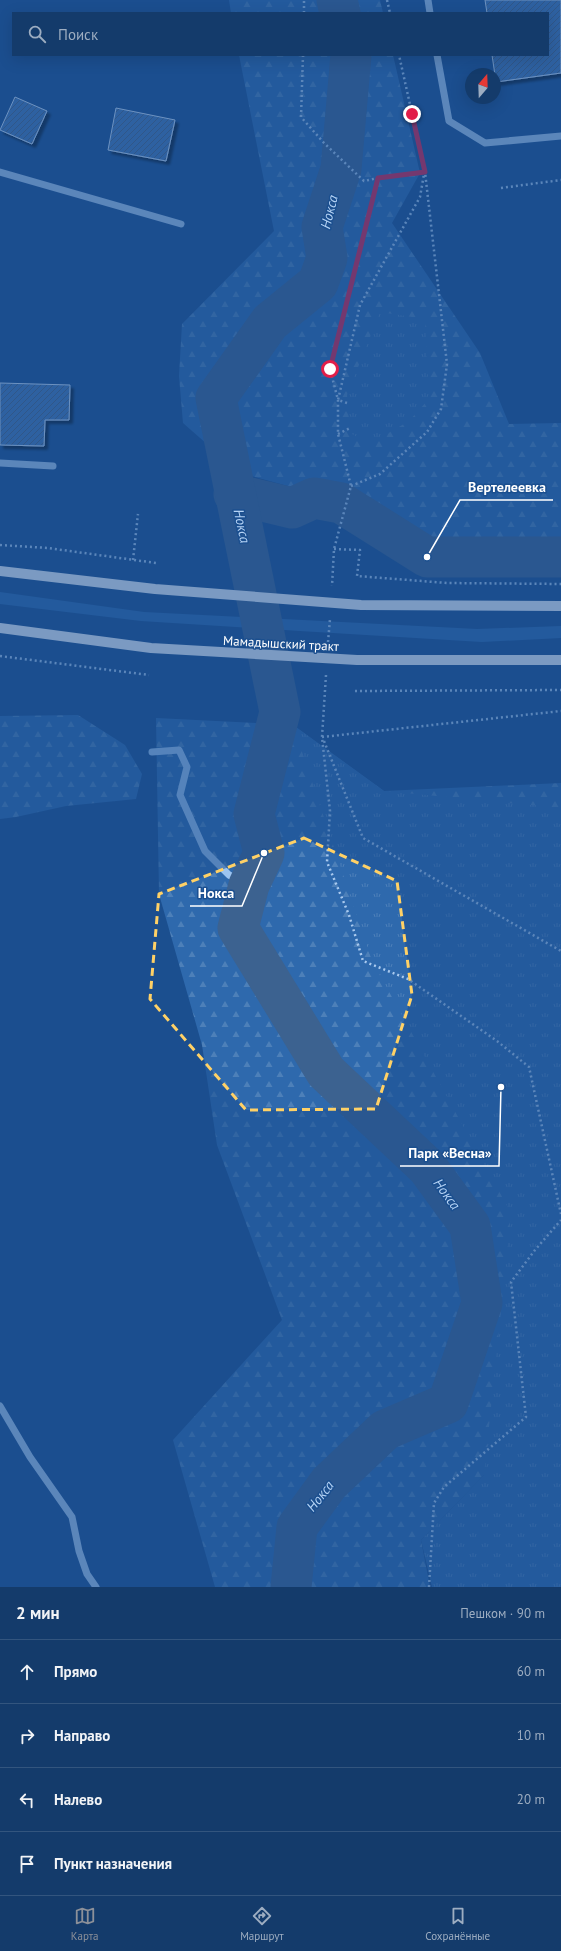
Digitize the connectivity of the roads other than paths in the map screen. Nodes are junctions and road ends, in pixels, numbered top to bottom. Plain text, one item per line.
1 (428, 0) edge
2 (430, 12) edge
3 (437, 56) edge
4 (561, 136) edge
5 (0, 172) edge
6 (181, 224) dead end
7 (0, 463) edge
8 (53, 466) dead end
9 (0, 571) edge
10 (561, 606) edge
11 (0, 628) edge
12 (561, 660) edge
13 (0, 1406) edge
14 (96, 1587) edge

1 - 2 lane
3 - 4 lane
5 - 6 lane
7 - 8 lane
9 - 10 main road
11 - 12 main road, Мамадышский тракт
13 - 14 lane

